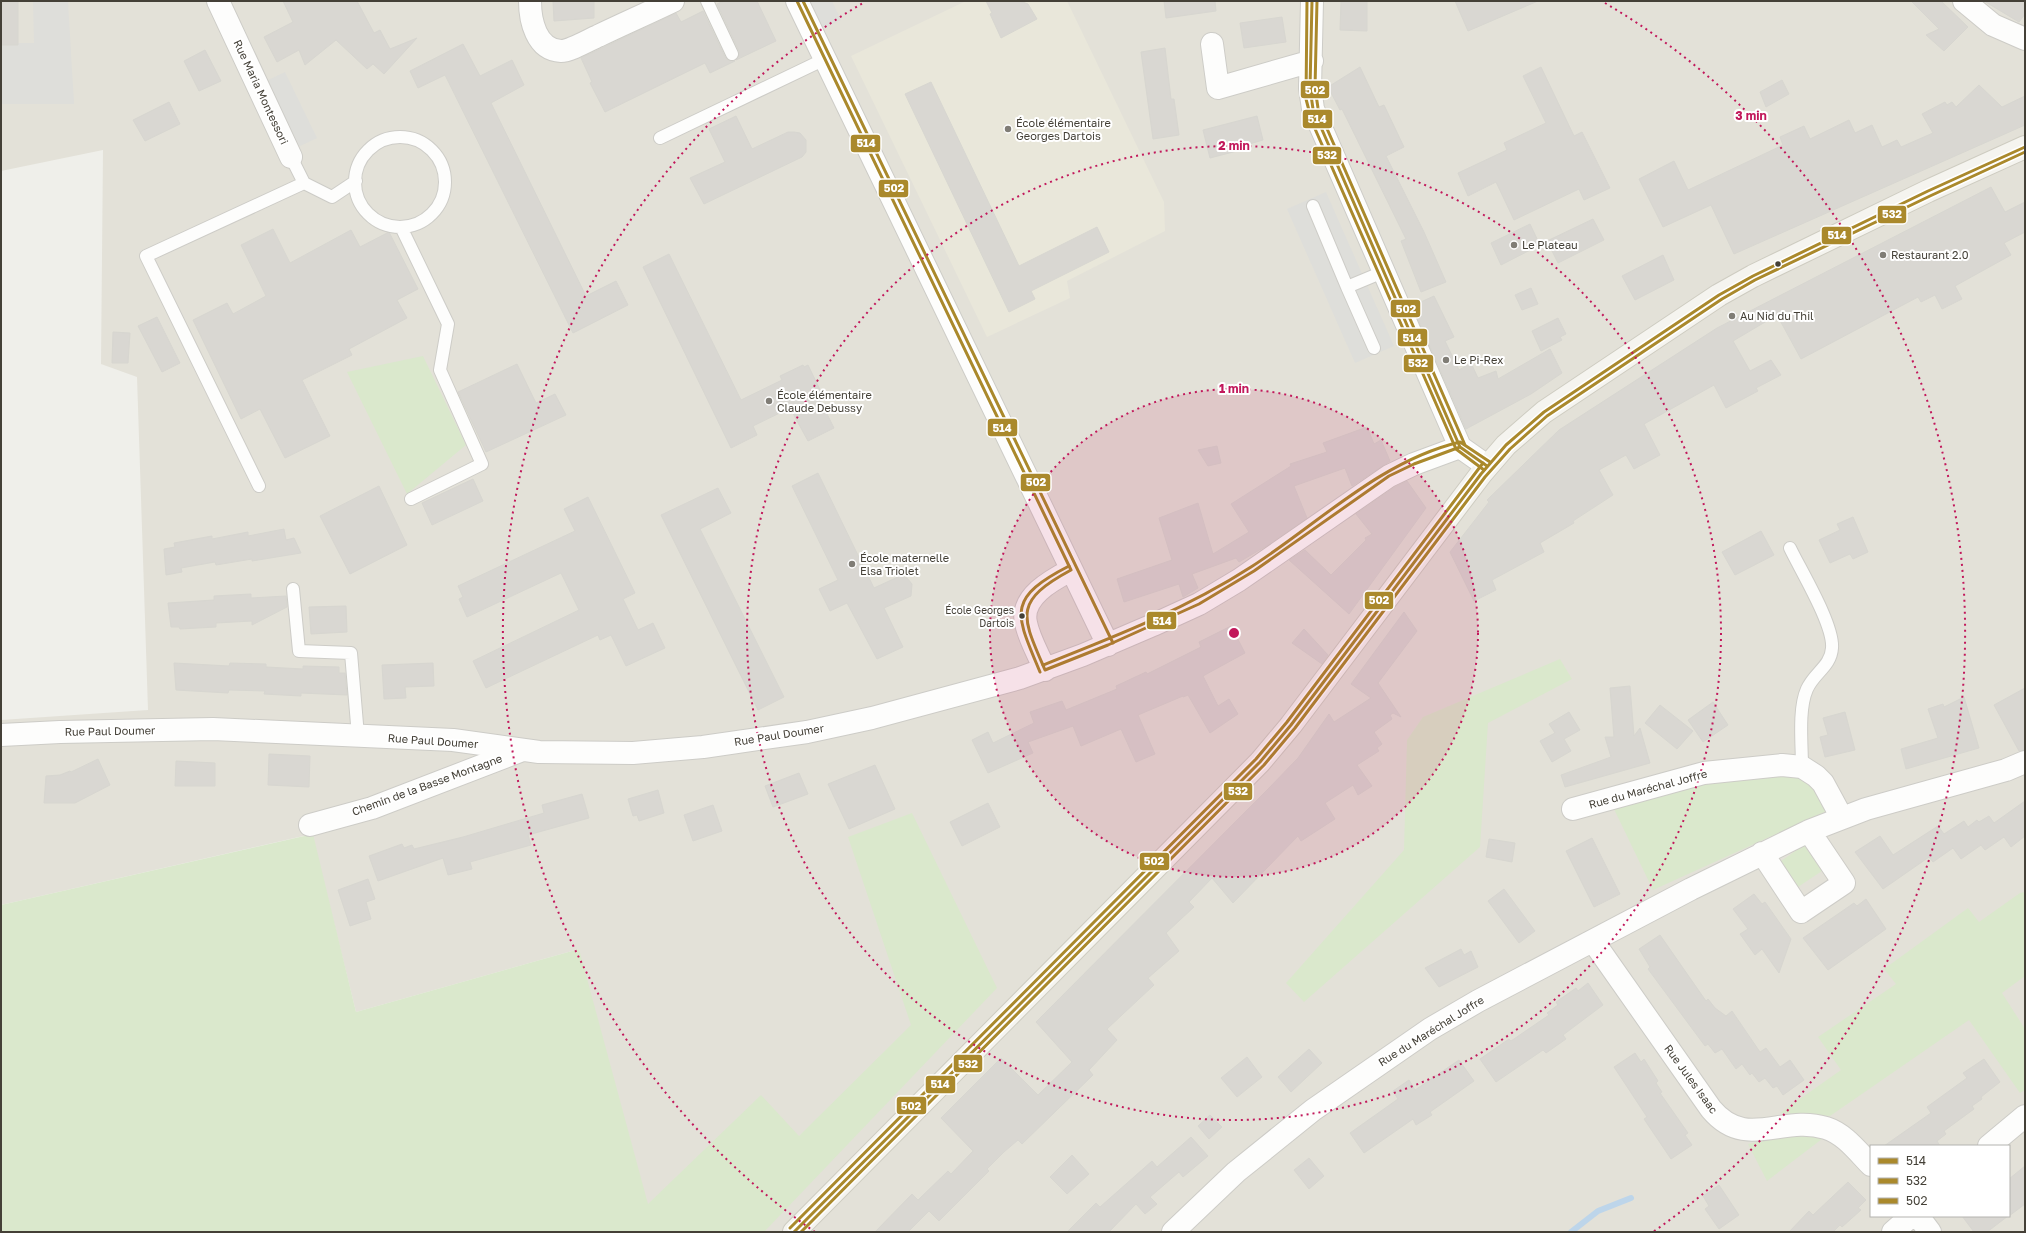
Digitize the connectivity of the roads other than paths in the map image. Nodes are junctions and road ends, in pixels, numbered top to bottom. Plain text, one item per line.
1 (218, 1) edge
2 (530, 1) edge
3 (673, 1) edge
4 (708, 1) edge
5 (797, 1) edge
6 (1312, 1) edge
7 (1964, 1) edge
8 (2025, 39) edge
9 (1212, 44) dead end
10 (732, 54) dead end
11 (825, 60) junction
12 (1312, 61) junction
13 (660, 138) dead end
14 (2025, 147) edge
15 (291, 157) joint
16 (356, 182) junction
17 (304, 183) junction
18 (1313, 206) dead end
19 (401, 227) junction
20 (1383, 272) junction
21 (1347, 287) junction
22 (1374, 348) dead end
23 (1460, 448) junction
24 (1487, 466) junction
25 (259, 486) dead end
26 (411, 500) dead end
27 (1790, 548) dead end
28 (1071, 570) junction
29 (293, 588) dead end
30 (1108, 645) junction
31 (1045, 670) junction
32 (1, 735) edge
33 (358, 736) junction
34 (520, 750) junction
35 (2025, 762) edge
36 (1802, 767) junction
37 (1573, 810) dead end
38 (1842, 818) junction
39 (310, 825) dead end
40 (1809, 831) junction
41 (1762, 853) junction
42 (1593, 941) junction
43 (2025, 1116) edge
44 (1990, 1145) edge
45 (1870, 1164) edge
46 (1910, 1217) edge
47 (1919, 1217) edge
48 (794, 1232) edge
49 (1173, 1232) edge
50 (1893, 1232) edge
51 (1930, 1232) edge

1 - 15 street, Rue Maria Montessori
2 - 3 street
4 - 10 lane
5 - 11 street
6 - 12 street
7 - 8 street
9 - 12 street
11 - 13 lane
11 - 28 street
12 - 20 street
14 - 24 main road
15 - 17 lane, Rue Maria Montessori
16 - 17 lane
16 - 19 lane
16 - 19 lane
17 - 25 lane
18 - 21 lane
19 - 26 lane
20 - 21 lane
20 - 23 street
21 - 22 lane
23 - 24 street
23 - 30 street, Rue Paul Doumer
24 - 48 main road
27 - 36 lane
28 - 30 street
28 - 31 street
29 - 33 lane
30 - 31 street, Rue Paul Doumer
31 - 34 street, Rue Paul Doumer
32 - 33 street, Rue Paul Doumer
33 - 34 street, Rue Paul Doumer
34 - 39 street, Chemin de la Basse Montagne
35 - 38 street, Rue du Maréchal Joffre
36 - 37 street, Rue du Maréchal Joffre
36 - 38 street, Rue du Maréchal Joffre
38 - 40 street, Rue du Maréchal Joffre
40 - 41 street, Rue du Maréchal Joffre
40 - 41 street
41 - 42 street, Rue du Maréchal Joffre
42 - 45 street, Rue Jules Isaac
42 - 49 street, Rue du Maréchal Joffre
43 - 44 street
46 - 50 street
47 - 51 street

